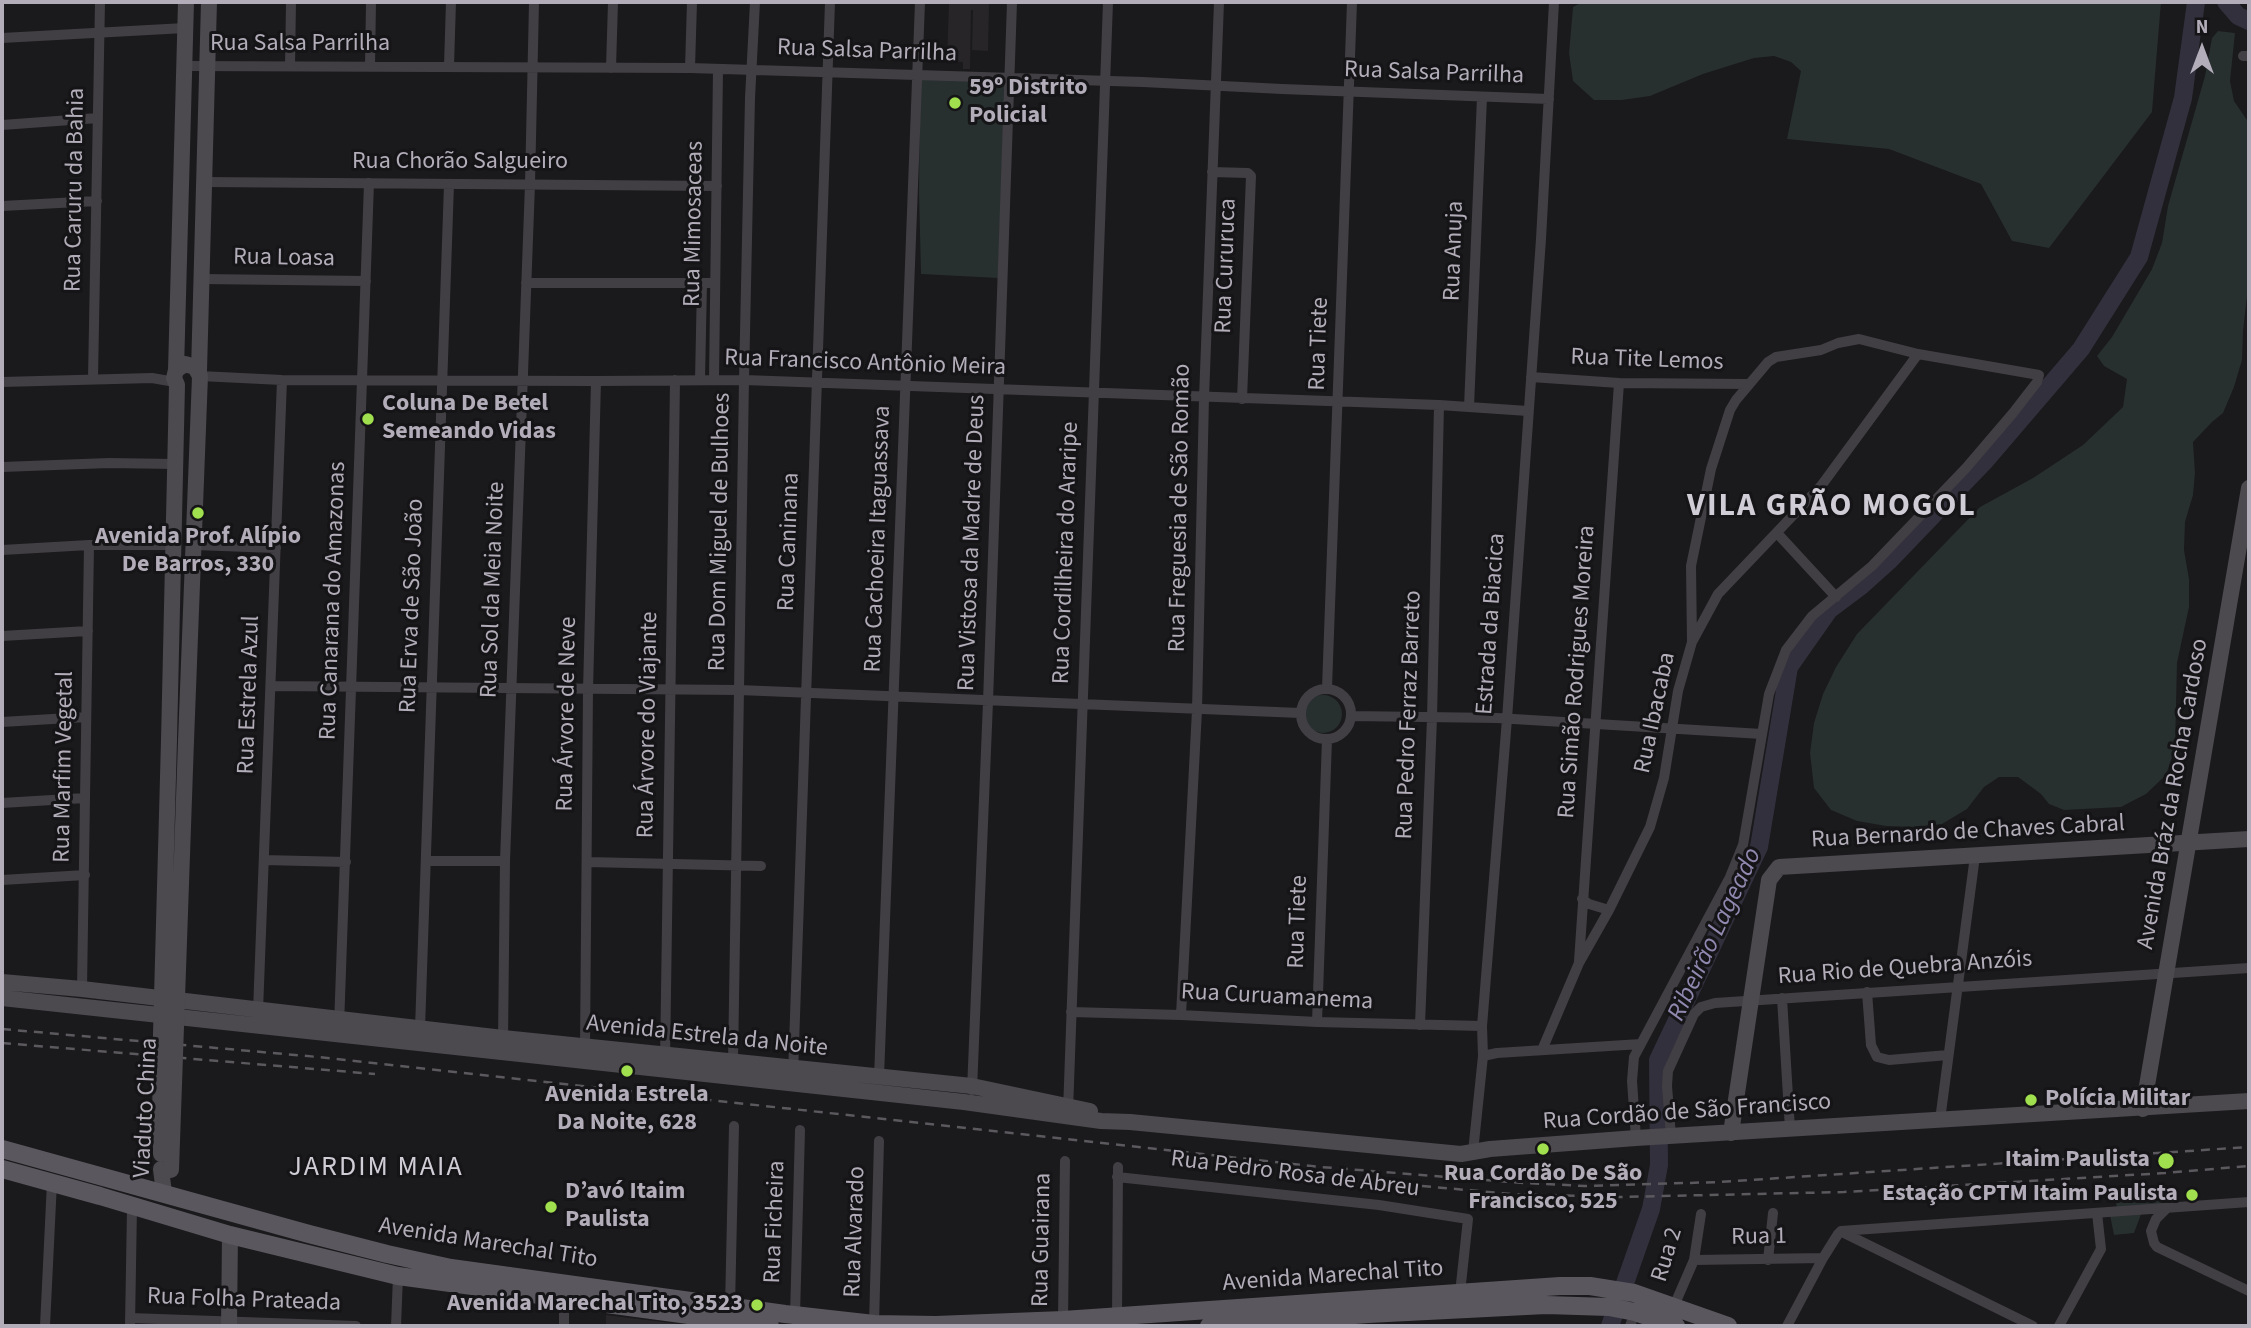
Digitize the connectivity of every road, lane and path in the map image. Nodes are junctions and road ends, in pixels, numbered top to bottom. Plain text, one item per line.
1 (100, 2) edge
2 (186, 2) edge
3 (209, 2) edge
4 (291, 2) edge
5 (371, 2) edge
6 (451, 2) edge
7 (534, 2) edge
8 (613, 2) edge
9 (692, 2) edge
10 (755, 2) edge
11 (830, 2) edge
12 (920, 2) edge
13 (1012, 2) edge
14 (1108, 2) edge
15 (1219, 2) edge
16 (1352, 2) edge
17 (1553, 2) edge
18 (185, 28) junction
19 (100, 34) junction
20 (2, 38) edge
21 (184, 65) junction
22 (207, 66) junction
23 (290, 66) junction
24 (370, 66) junction
25 (449, 66) junction
26 (533, 67) junction
27 (611, 68) junction
28 (690, 68) junction
29 (718, 69) junction
30 (752, 70) junction
31 (828, 72) junction
32 (917, 75) junction
33 (1009, 78) junction
34 (1105, 80) junction
35 (1216, 86) junction
36 (1348, 92) junction
37 (1482, 97) junction
38 (1549, 99) junction
39 (99, 118) junction
40 (2, 125) edge
41 (1212, 172) junction
42 (204, 182) junction
43 (369, 183) junction
44 (449, 184) junction
45 (530, 184) junction
46 (717, 186) junction
47 (97, 201) junction
48 (2, 206) edge
49 (201, 279) junction
50 (366, 281) junction
51 (526, 283) junction
52 (702, 283) junction
53 (715, 283) junction
54 (1917, 354) junction
55 (199, 376) junction
56 (176, 377) junction
57 (1531, 377) junction
58 (93, 378) junction
59 (713, 379) junction
60 (282, 380) junction
61 (363, 380) junction
62 (442, 380) junction
63 (675, 380) junction
64 (700, 380) junction
65 (744, 380) junction
66 (522, 381) junction
67 (596, 381) junction
68 (2, 382) edge
69 (817, 383) junction
70 (1619, 383) junction
71 (1748, 384) junction
72 (905, 386) junction
73 (1000, 389) junction
74 (1094, 393) junction
75 (1204, 398) junction
76 (1242, 399) junction
77 (1339, 402) junction
78 (1439, 405) junction
79 (1469, 407) junction
80 (1528, 411) junction
81 (174, 464) junction
82 (2, 467) edge
83 (2249, 488) edge
84 (1777, 534) junction
85 (89, 545) junction
86 (173, 545) junction
87 (195, 545) junction
88 (276, 548) junction
89 (2, 550) edge
90 (2243, 564) edge
91 (1836, 597) junction
92 (1691, 608) junction
93 (1707, 614) junction
94 (88, 631) junction
95 (2, 636) edge
96 (1692, 642) junction
97 (272, 686) junction
98 (352, 688) junction
99 (431, 688) junction
100 (511, 688) junction
101 (1327, 688) junction
102 (670, 689) junction
103 (588, 690) junction
104 (740, 690) junction
105 (806, 693) junction
106 (894, 698) junction
107 (988, 702) junction
108 (1083, 705) junction
109 (1197, 710) junction
110 (1300, 713) junction
111 (1352, 716) junction
112 (86, 717) junction
113 (1432, 718) junction
114 (1507, 719) junction
115 (2, 722) edge
116 (1596, 725) junction
117 (1672, 727) junction
118 (1762, 734) junction
119 (1326, 739) junction
120 (86, 798) junction
121 (2, 803) edge
122 (2249, 839) edge
123 (2189, 843) junction
124 (1975, 856) junction
125 (264, 860) junction
126 (426, 861) junction
127 (505, 861) junction
128 (346, 862) junction
129 (587, 862) junction
130 (668, 863) junction
131 (736, 864) junction
132 (761, 866) dead end
133 (85, 875) junction
134 (2, 880) edge
135 (1582, 898) junction
136 (1609, 910) junction
137 (1579, 963) junction
138 (2249, 968) edge
139 (2165, 974) junction
140 (2, 982) edge
141 (1959, 987) junction
142 (82, 989) junction
143 (1867, 992) junction
144 (2, 998) edge
145 (1782, 998) junction
146 (1750, 1000) junction
147 (258, 1011) junction
148 (1071, 1012) junction
149 (1181, 1015) junction
150 (1317, 1022) junction
151 (1420, 1025) junction
152 (1482, 1026) junction
153 (339, 1028) junction
154 (420, 1029) junction
155 (1641, 1044) junction
156 (503, 1046) junction
157 (585, 1047) junction
158 (1542, 1050) junction
159 (1948, 1055) junction
160 (1483, 1056) junction
161 (733, 1062) junction
162 (665, 1063) junction
163 (792, 1077) junction
164 (879, 1077) junction
165 (972, 1086) junction
166 (2249, 1101) edge
167 (972, 1103) junction
168 (2143, 1109) junction
169 (1068, 1112) junction
170 (1940, 1120) junction
171 (734, 1126) dead end
172 (1790, 1129) junction
173 (800, 1130) dead end
174 (1731, 1133) junction
175 (1667, 1136) junction
176 (1640, 1138) junction
177 (879, 1141) dead end
178 (2, 1149) edge
179 (1473, 1152) junction
180 (1065, 1161) dead end
181 (2, 1169) edge
182 (166, 1172) junction
183 (52, 1182) junction
184 (140, 1186) junction
185 (164, 1193) junction
186 (100, 1196) junction
187 (187, 1200) junction
188 (2249, 1202) edge
189 (132, 1207) junction
190 (2167, 1208) junction
191 (1773, 1213) dead end
192 (2097, 1213) junction
193 (1701, 1214) dead end
194 (179, 1221) junction
195 (1841, 1231) junction
196 (230, 1235) junction
197 (1823, 1258) junction
198 (1694, 1260) junction
199 (1768, 1260) junction
200 (430, 1264) junction
201 (398, 1276) junction
202 (564, 1290) junction
203 (2249, 1291) edge
204 (1460, 1293) junction
205 (1674, 1306) junction
206 (730, 1307) junction
207 (795, 1316) junction
208 (1631, 1316) edge
209 (1117, 1317) junction
210 (1063, 1320) junction
211 (1142, 1321) edge
212 (130, 1322) edge
213 (710, 1322) edge
214 (229, 1324) edge
215 (874, 1324) junction
216 (45, 1326) edge
217 (356, 1326) edge
218 (396, 1326) edge
219 (564, 1326) edge
220 (770, 1326) edge
221 (936, 1326) edge
222 (1209, 1326) edge
223 (1676, 1326) edge
224 (1728, 1326) edge
225 (1787, 1326) edge
226 (2034, 1326) edge
227 (2059, 1326) edge

1 - 19 street, Rua Caruru da Bahia
2 - 18 street, Viaduto China
3 - 22 street, Viaduto China
4 - 23 street
5 - 24 street
6 - 25 street
7 - 26 street, Rua Sol da Meia Noite
8 - 27 street
9 - 28 street
10 - 30 street, Rua Dom Miguel de Bulhoes
11 - 31 street, Rua Caninana
12 - 32 street, Rua Cachoeira Itaguassava
13 - 33 street, Rua Vistosa da Madre de Deus
14 - 34 street, Rua Cordilheira do Araripe
15 - 35 street, Rua Freguesia de São Romão
16 - 36 street, Rua Tiete
17 - 38 street, Estrada da Biacica
18 - 19 street
18 - 21 street, Viaduto China
19 - 20 street
19 - 39 street, Rua Caruru da Bahia
21 - 22 street, Rua Salsa Parrilha
21 - 56 street, Viaduto China
22 - 23 street, Rua Salsa Parrilha
22 - 42 street, Viaduto China
23 - 24 street, Rua Salsa Parrilha
24 - 25 street, Rua Salsa Parrilha
25 - 26 street, Rua Salsa Parrilha
26 - 27 street, Rua Salsa Parrilha
26 - 45 street, Rua Sol da Meia Noite
27 - 28 street, Rua Salsa Parrilha
28 - 29 street, Rua Salsa Parrilha
29 - 30 street, Rua Salsa Parrilha
29 - 46 street, Rua Mimosaceas
30 - 31 street, Rua Salsa Parrilha
30 - 65 street, Rua Dom Miguel de Bulhoes
31 - 32 street, Rua Salsa Parrilha
31 - 69 street, Rua Caninana
32 - 33 street, Rua Salsa Parrilha
32 - 72 street, Rua Cachoeira Itaguassava
33 - 34 street, Rua Salsa Parrilha
33 - 73 street, Rua Vistosa da Madre de Deus
34 - 35 street, Rua Salsa Parrilha
34 - 74 street, Rua Cordilheira do Araripe
35 - 36 street, Rua Salsa Parrilha
35 - 41 street, Rua Freguesia de São Romão
36 - 37 street, Rua Salsa Parrilha
36 - 77 street, Rua Tiete
37 - 38 street, Rua Salsa Parrilha
37 - 79 street, Rua Anuja
38 - 57 street, Estrada da Biacica
39 - 40 street
39 - 47 street, Rua Caruru da Bahia
41 - 75 street, Rua Freguesia de São Romão
41 - 76 street, Rua Cururuca
42 - 43 street, Rua Chorão Salgueiro
42 - 49 street, Viaduto China
43 - 44 street, Rua Chorão Salgueiro
43 - 50 street, Rua Canarana do Amazonas
44 - 45 street, Rua Chorão Salgueiro
44 - 62 street, Rua Erva de São João
45 - 46 street, Rua Chorão Salgueiro
45 - 51 street, Rua Sol da Meia Noite
46 - 53 street, Rua Mimosaceas
47 - 48 street
47 - 58 street, Rua Caruru da Bahia
49 - 50 street, Rua Loasa
49 - 55 street, Viaduto China
50 - 61 street, Rua Canarana do Amazonas
51 - 52 street
51 - 66 street, Rua Sol da Meia Noite
52 - 53 street
52 - 64 street, Rua Mimosaceas
53 - 59 street, Rua Mimosaceas
54 - 71 street, Rua Tite Lemos
54 - 84 street, Rua Ibacaba
54 - 91 street, Rua Tite Lemos
55 - 56 street
55 - 56 street
55 - 60 street, Rua Francisco Antônio Meira
55 - 87 street, Viaduto China
56 - 58 street
56 - 81 street, Viaduto China
57 - 70 street, Rua Tite Lemos
57 - 80 street, Estrada da Biacica
58 - 68 street
59 - 64 street, Rua Francisco Antônio Meira
59 - 65 street, Rua Francisco Antônio Meira
60 - 61 street, Rua Francisco Antônio Meira
60 - 88 street, Rua Estrela Azul
61 - 62 street, Rua Francisco Antônio Meira
61 - 98 street, Rua Canarana do Amazonas
62 - 66 street, Rua Francisco Antônio Meira
62 - 99 street, Rua Erva de São João
63 - 64 street, Rua Francisco Antônio Meira
63 - 67 street, Rua Francisco Antônio Meira
63 - 102 street, Rua Árvore do Viajante
65 - 69 street, Rua Francisco Antônio Meira
65 - 104 street, Rua Dom Miguel de Bulhoes
66 - 67 street, Rua Francisco Antônio Meira
66 - 100 street, Rua Sol da Meia Noite
67 - 103 street, Rua Árvore de Neve
69 - 72 street, Rua Francisco Antônio Meira
69 - 105 street, Rua Caninana
70 - 71 street, Rua Tite Lemos
70 - 116 street, Rua Simão Rodrigues Moreira
71 - 92 street
72 - 73 street, Rua Francisco Antônio Meira
72 - 106 street, Rua Cachoeira Itaguassava
73 - 74 street, Rua Francisco Antônio Meira
73 - 107 street, Rua Vistosa da Madre de Deus
74 - 75 street, Rua Francisco Antônio Meira
74 - 108 street, Rua Cordilheira do Araripe
75 - 76 street, Rua Francisco Antônio Meira
75 - 109 street, Rua Freguesia de São Romão
76 - 77 street, Rua Francisco Antônio Meira
77 - 78 street, Rua Francisco Antônio Meira
77 - 101 street, Rua Tiete
78 - 79 street, Rua Francisco Antônio Meira
78 - 113 street, Rua Pedro Ferraz Barreto
79 - 80 street, Rua Francisco Antônio Meira
80 - 114 street, Estrada da Biacica
81 - 82 street
81 - 86 street, Viaduto China
83 - 90 street, Avenida Bráz da Rocha Cardoso
84 - 91 street
84 - 93 street, Rua Ibacaba
85 - 86 street
85 - 89 street
85 - 94 street, Rua Marfim Vegetal
86 - 182 street, Viaduto China, bridge
87 - 88 street
87 - 182 street, Viaduto China, bridge
88 - 97 street, Rua Estrela Azul
90 - 123 street, Avenida Bráz da Rocha Cardoso
91 - 118 street
92 - 93 street
92 - 96 street
93 - 96 street, Rua Ibacaba
94 - 95 street
94 - 112 street, Rua Marfim Vegetal
96 - 117 street, Rua Ibacaba
97 - 98 street
97 - 125 street, Rua Estrela Azul
98 - 99 street
98 - 128 street, Rua Canarana do Amazonas
99 - 100 street
99 - 126 street, Rua Erva de São João
100 - 103 street
100 - 127 street, Rua Sol da Meia Noite
101 - 110 street
101 - 111 street
102 - 103 street
102 - 104 street
102 - 130 street, Rua Árvore do Viajante
103 - 129 street, Rua Árvore de Neve
104 - 105 street
104 - 131 street, Rua Dom Miguel de Bulhoes
105 - 106 street
105 - 163 street, Rua Caninana
106 - 107 street
106 - 164 street, Rua Cachoeira Itaguassava
107 - 108 street
107 - 165 street, Rua Vistosa da Madre de Deus
108 - 109 street
108 - 148 street, Rua Cordilheira do Araripe
109 - 110 street
109 - 149 street, Rua Freguesia de São Romão
110 - 119 street
111 - 113 street
111 - 119 street
112 - 115 street
112 - 120 street, Rua Marfim Vegetal
113 - 114 street
113 - 151 street, Rua Pedro Ferraz Barreto
114 - 116 street
114 - 152 street, Estrada da Biacica
116 - 117 street
116 - 135 street, Rua Simão Rodrigues Moreira
117 - 118 street
117 - 136 street, Rua Ibacaba
118 - 155 street
119 - 150 street, Rua Tiete
120 - 121 street
120 - 133 street, Rua Marfim Vegetal
122 - 123 street, Rua Bernardo de Chaves Cabral
123 - 124 street, Rua Bernardo de Chaves Cabral
123 - 139 street, Avenida Bráz da Rocha Cardoso
124 - 141 street
124 - 146 street, Rua Bernardo de Chaves Cabral
125 - 128 street
125 - 147 street, Rua Estrela Azul
126 - 127 street
126 - 154 street, Rua Erva de São João
127 - 156 street, Rua Sol da Meia Noite
128 - 153 street, Rua Canarana do Amazonas
129 - 130 street
129 - 157 street, Rua Árvore de Neve
130 - 131 street
130 - 162 street, Rua Árvore do Viajante
131 - 132 street
131 - 161 street, Rua Dom Miguel de Bulhoes
133 - 134 street
133 - 142 street, Rua Marfim Vegetal
135 - 136 street
135 - 137 street, Rua Simão Rodrigues Moreira
136 - 137 street, Rua Ibacaba
137 - 158 street, Rua Ibacaba
138 - 139 street, Rua Rio de Quebra Anzóis
139 - 141 street, Rua Rio de Quebra Anzóis
139 - 168 street, Avenida Bráz da Rocha Cardoso
140 - 142 street, Avenida Estrela da Noite
141 - 143 street, Rua Rio de Quebra Anzóis
141 - 159 street
142 - 147 street, Avenida Estrela da Noite
143 - 145 street, Rua Rio de Quebra Anzóis
143 - 159 street
144 - 153 street, Avenida Estrela da Noite
145 - 146 street, Rua Rio de Quebra Anzóis
145 - 172 street
146 - 174 street
146 - 175 street, Rua Rio de Quebra Anzóis
147 - 153 street, Avenida Estrela da Noite
148 - 149 street, Rua Curuamanema
148 - 169 street, Rua Cordilheira do Araripe
149 - 150 street, Rua Curuamanema
150 - 151 street, Rua Curuamanema
151 - 152 street, Rua Curuamanema
152 - 160 street, Estrada da Biacica
153 - 154 street, Avenida Estrela da Noite
153 - 156 street, Avenida Estrela da Noite
154 - 156 street, Avenida Estrela da Noite
155 - 158 street
155 - 176 street
156 - 157 street, Avenida Estrela da Noite
156 - 162 street, Avenida Estrela da Noite
157 - 162 street, Avenida Estrela da Noite
158 - 160 street
159 - 170 street
160 - 179 street, Estrada da Biacica
161 - 162 street, Avenida Estrela da Noite
161 - 163 street, Avenida Estrela da Noite
162 - 163 street, Avenida Estrela da Noite
163 - 164 street, Avenida Estrela da Noite
163 - 167 street, Avenida Estrela da Noite
164 - 165 street, Avenida Estrela da Noite
165 - 167 street, Rua Vistosa da Madre de Deus
165 - 169 street, Avenida Estrela da Noite
166 - 168 street, Rua Cordão de São Francisco
167 - 169 street, Avenida Estrela da Noite
168 - 170 street, Rua Cordão de São Francisco
169 - 179 street, Rua Cordão de São Francisco
170 - 172 street, Rua Cordão de São Francisco
171 - 206 street
172 - 174 street, Rua Cordão de São Francisco
173 - 207 street, Rua Ficheira
174 - 175 street, Rua Cordão de São Francisco
175 - 176 street, Rua Cordão de São Francisco
176 - 179 street, Rua Cordão de São Francisco
177 - 215 street, Rua Alvarado
178 - 184 main road, Avenida Marechal Tito
180 - 210 street, Rua Guairana
181 - 183 main road, Avenida Marechal Tito
182 - 184 main road
182 - 185 street, Viaduto China
182 - 187 main road
183 - 186 main road, Avenida Marechal Tito
183 - 216 street
184 - 185 main road, Avenida Marechal Tito
185 - 186 main road
185 - 187 main road, Avenida Marechal Tito
185 - 194 main road
186 - 189 main road, Avenida Marechal Tito
187 - 200 main road, Avenida Marechal Tito
188 - 190 street
189 - 194 main road, Avenida Marechal Tito
189 - 212 street
190 - 192 street
190 - 203 street
191 - 199 street
192 - 195 street
192 - 227 street
193 - 198 street, Rua 2
194 - 196 main road, Avenida Marechal Tito
195 - 197 street
195 - 226 street
196 - 201 main road, Avenida Marechal Tito
196 - 214 street
197 - 199 street, Rua 1
197 - 225 street
198 - 199 street, Rua 1
198 - 205 street, Rua 2
200 - 201 main road
200 - 202 main road, Avenida Marechal Tito
201 - 202 main road, Avenida Marechal Tito
201 - 218 street
202 - 206 main road, Avenida Marechal Tito
202 - 213 main road, Avenida Marechal Tito
202 - 219 street
204 - 205 main road, Avenida Marechal Tito
204 - 209 street, Rua Pedro Rosa de Abreu
204 - 211 main road, Avenida Marechal Tito
205 - 224 main road, Avenida Marechal Tito
206 - 207 main road, Avenida Marechal Tito
207 - 215 main road, Avenida Marechal Tito
208 - 222 main road, Avenida Marechal Tito
208 - 223 main road, Avenida Marechal Tito
209 - 210 main road, Avenida Marechal Tito
209 - 211 main road, Avenida Marechal Tito
210 - 221 main road, Avenida Marechal Tito
212 - 214 street, Rua Folha Prateada
213 - 220 main road, Avenida Marechal Tito
214 - 217 street, Rua Folha Prateada
215 - 221 main road, Avenida Marechal Tito

